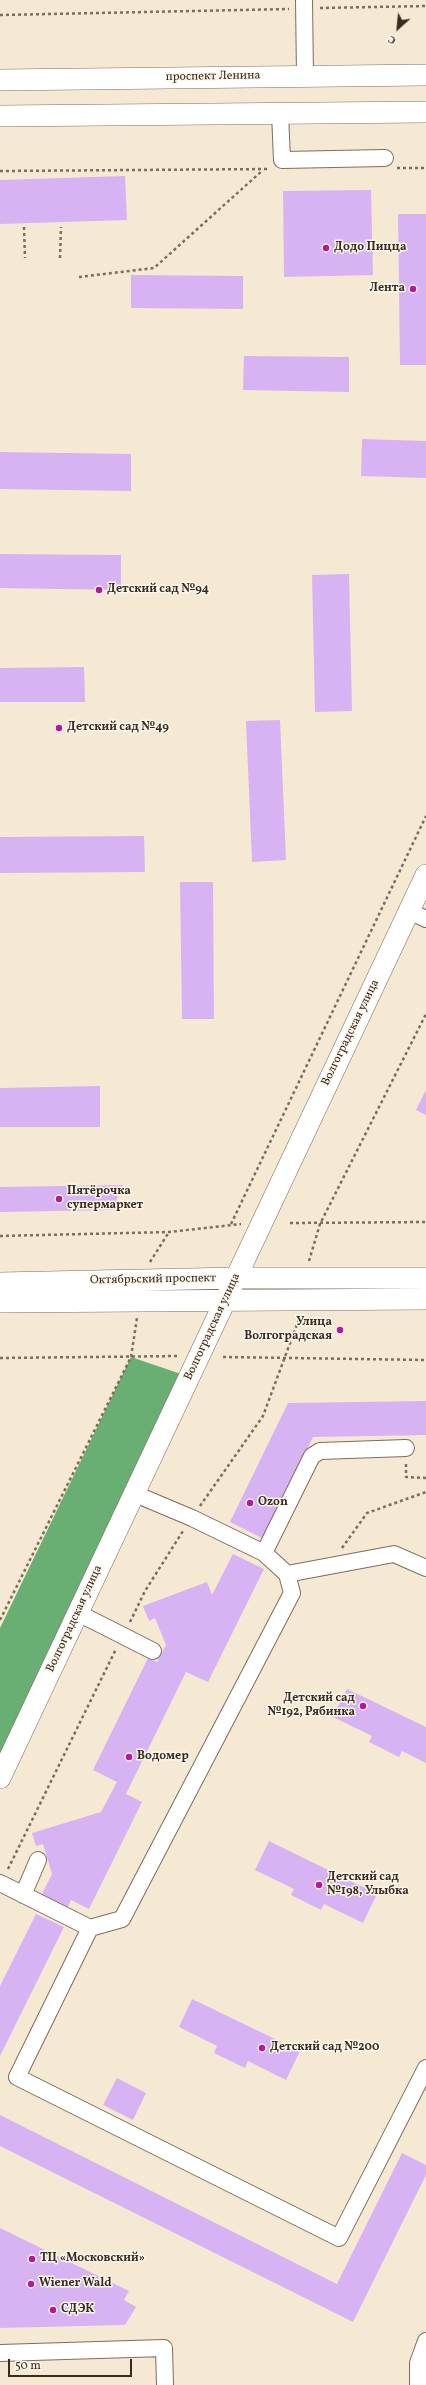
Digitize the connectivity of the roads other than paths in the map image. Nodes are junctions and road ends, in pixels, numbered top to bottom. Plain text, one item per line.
1 (303, 4) edge
2 (426, 75) edge
3 (305, 76) junction
4 (0, 80) edge
5 (426, 112) edge
6 (280, 113) junction
7 (0, 116) edge
8 (390, 163) road end
9 (426, 875) edge
10 (417, 915) edge
11 (236, 1278) junction
12 (426, 1278) edge
13 (0, 1283) edge
14 (426, 1299) edge
15 (227, 1300) junction
16 (0, 1302) edge
17 (406, 1448) road end
18 (135, 1494) junction
19 (264, 1553) junction
20 (426, 1568) edge
21 (287, 1574) junction
22 (78, 1613) junction
23 (153, 1651) dead end
24 (0, 1778) edge
25 (38, 1860) dead end
26 (0, 1883) edge
27 (23, 1894) junction
28 (90, 1928) junction
29 (426, 2068) edge
30 (420, 2094) edge
31 (426, 2341) edge
32 (0, 2353) edge
33 (165, 2385) edge
34 (418, 2385) edge

1 - 3 lane
2 - 3 main road, проспект Ленина
3 - 4 main road, проспект Ленина
5 - 6 main road
6 - 7 main road
6 - 8 lane
9 - 10 main road, Волгоградская улица
10 - 11 main road, Волгоградская улица
11 - 12 main road, Октябрьский проспект
11 - 13 main road, Октябрьский проспект
11 - 15 main road, Волгоградская улица
14 - 15 main road, Октябрьский проспект
15 - 16 main road, Октябрьский проспект
15 - 18 main road, Волгоградская улица
17 - 19 lane
18 - 19 lane
18 - 22 main road, Волгоградская улица
19 - 21 lane
20 - 21 lane
21 - 28 lane
22 - 23 lane
22 - 24 main road, Волгоградская улица
25 - 27 lane
26 - 27 lane
27 - 28 lane
28 - 30 lane
29 - 30 lane
31 - 34 lane
32 - 33 lane

